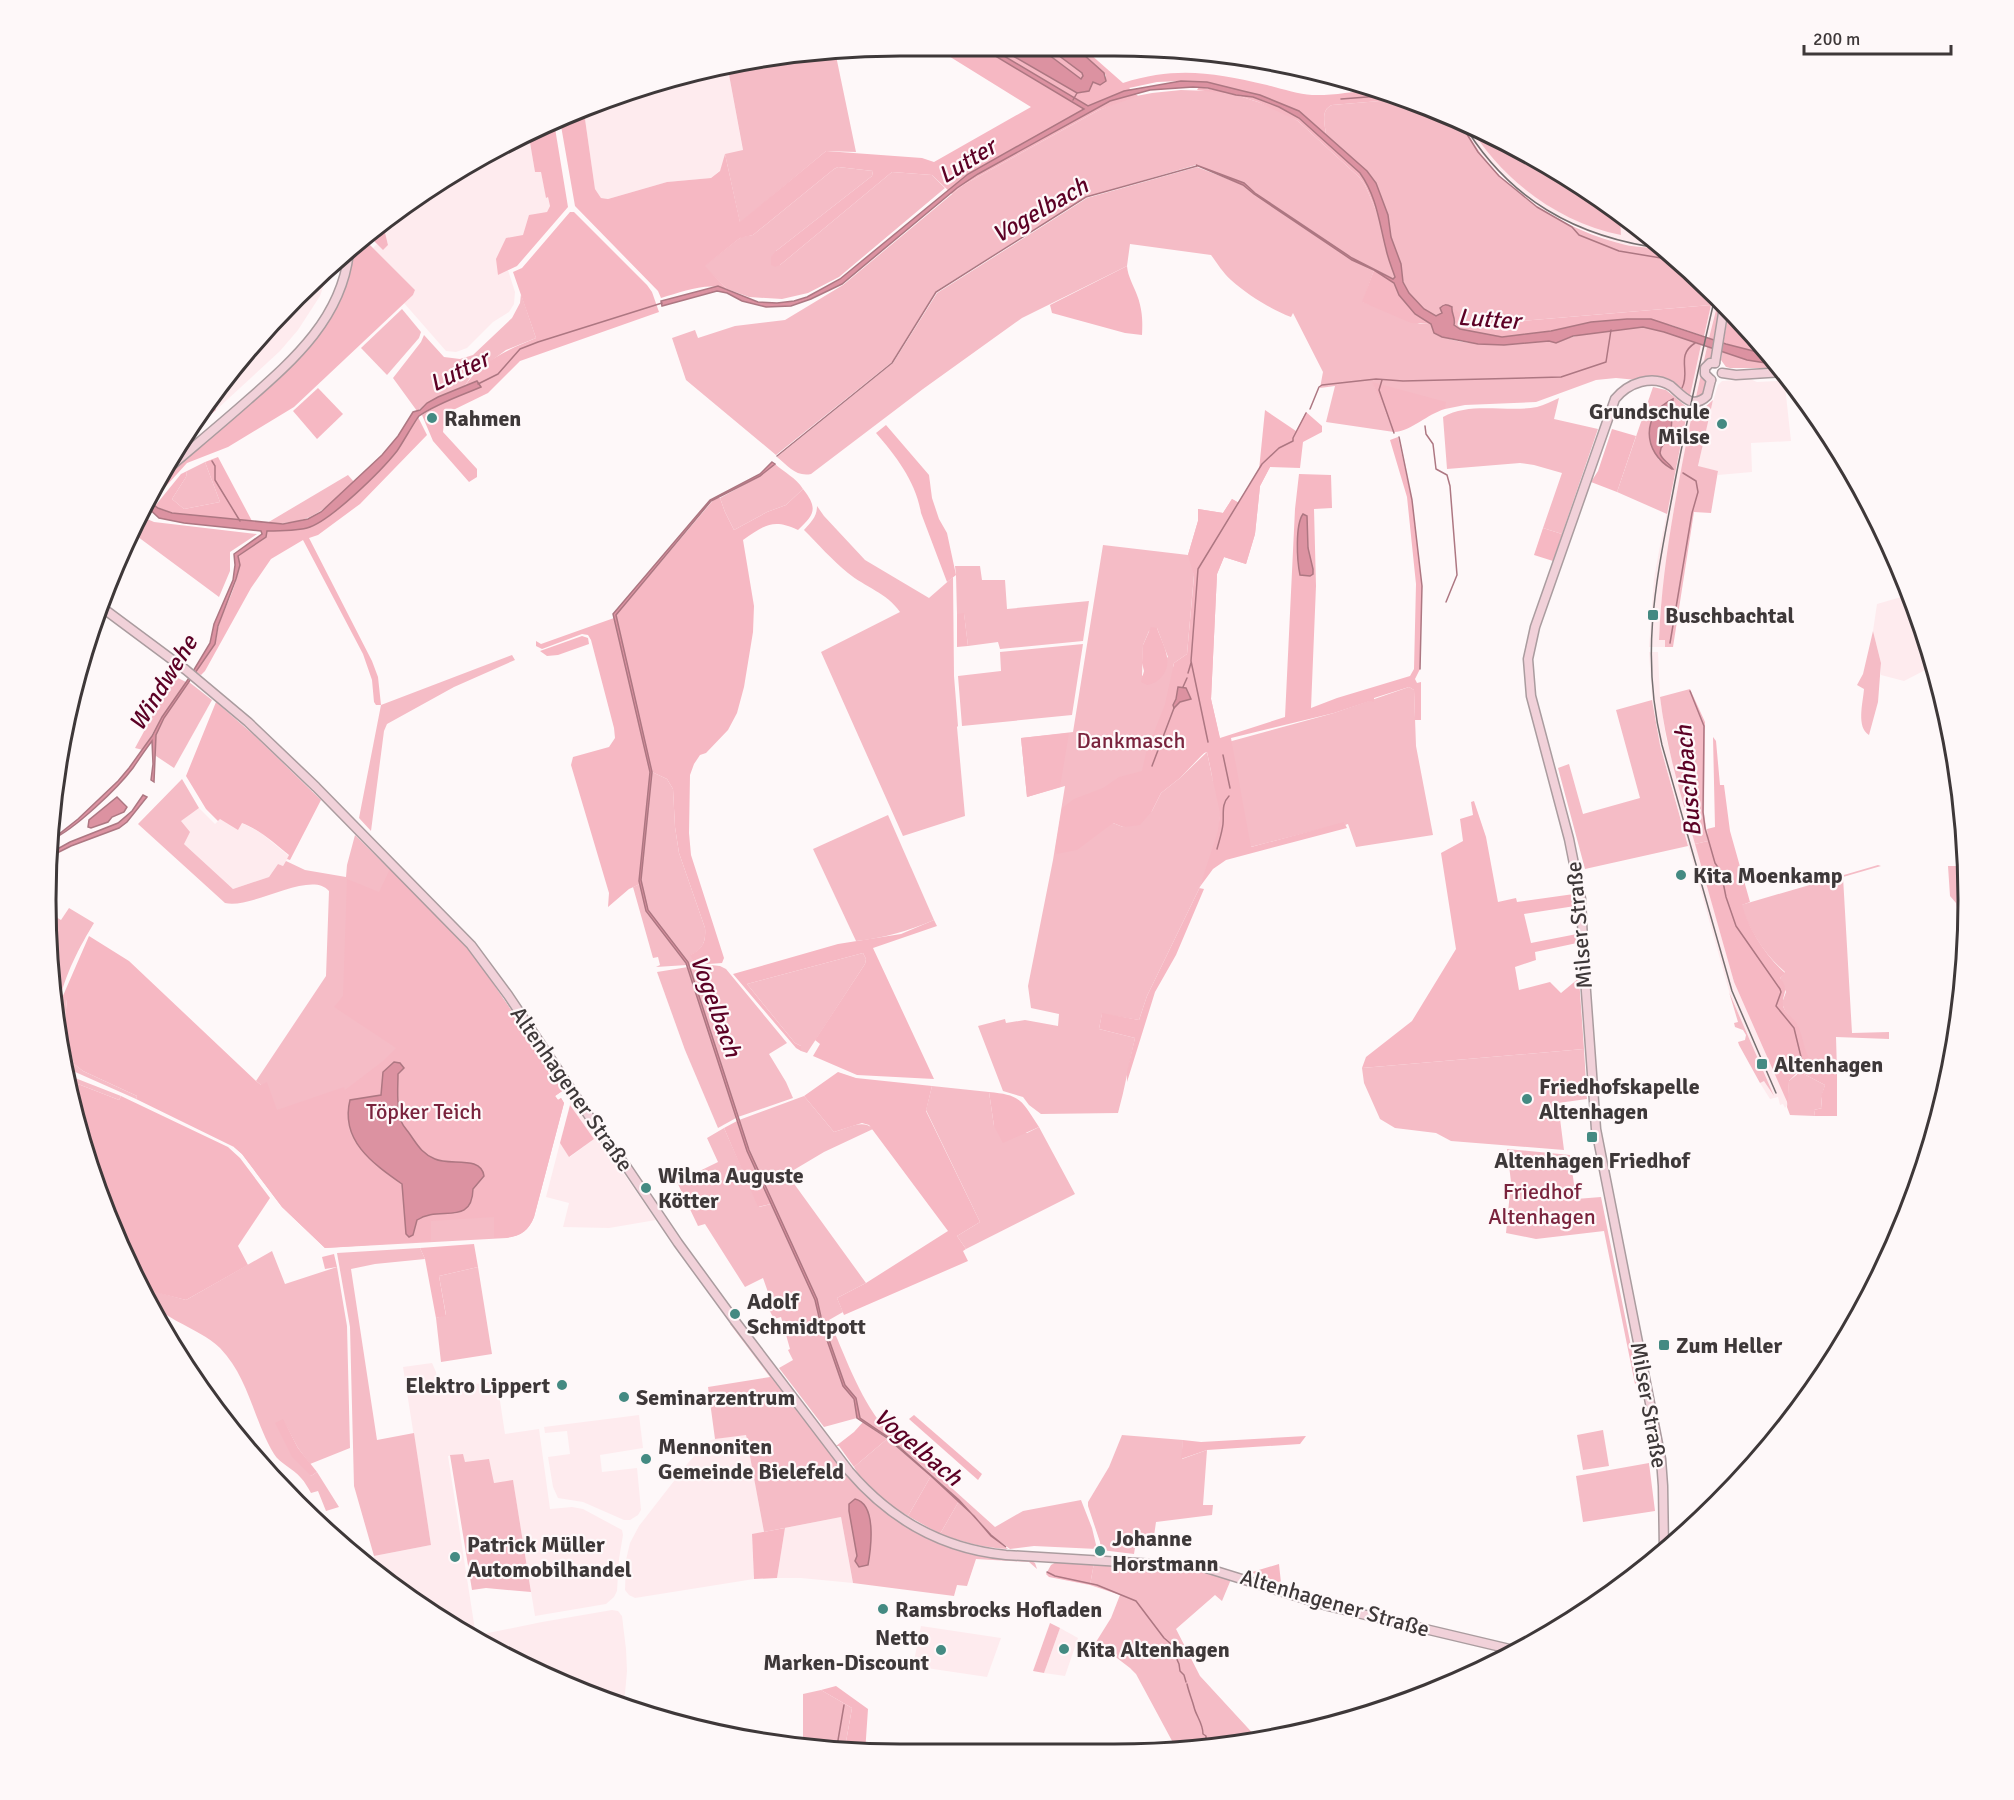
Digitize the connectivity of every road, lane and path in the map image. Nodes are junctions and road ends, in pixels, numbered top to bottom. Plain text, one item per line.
1 (347, 262) edge
2 (341, 267) edge
3 (1723, 315) edge
4 (1716, 360) junction
5 (1722, 373) junction
6 (1773, 373) edge
7 (1710, 380) junction
8 (191, 442) edge
9 (183, 456) edge
10 (107, 611) edge
11 (1664, 1541) edge
12 (1505, 1648) edge

1 - 9 main road
2 - 8 main road
3 - 4 main road
4 - 5 main road
4 - 7 main road
5 - 6 main road
5 - 7 main road
7 - 11 main road, Milser Straße
10 - 12 main road, Altenhagener Straße

